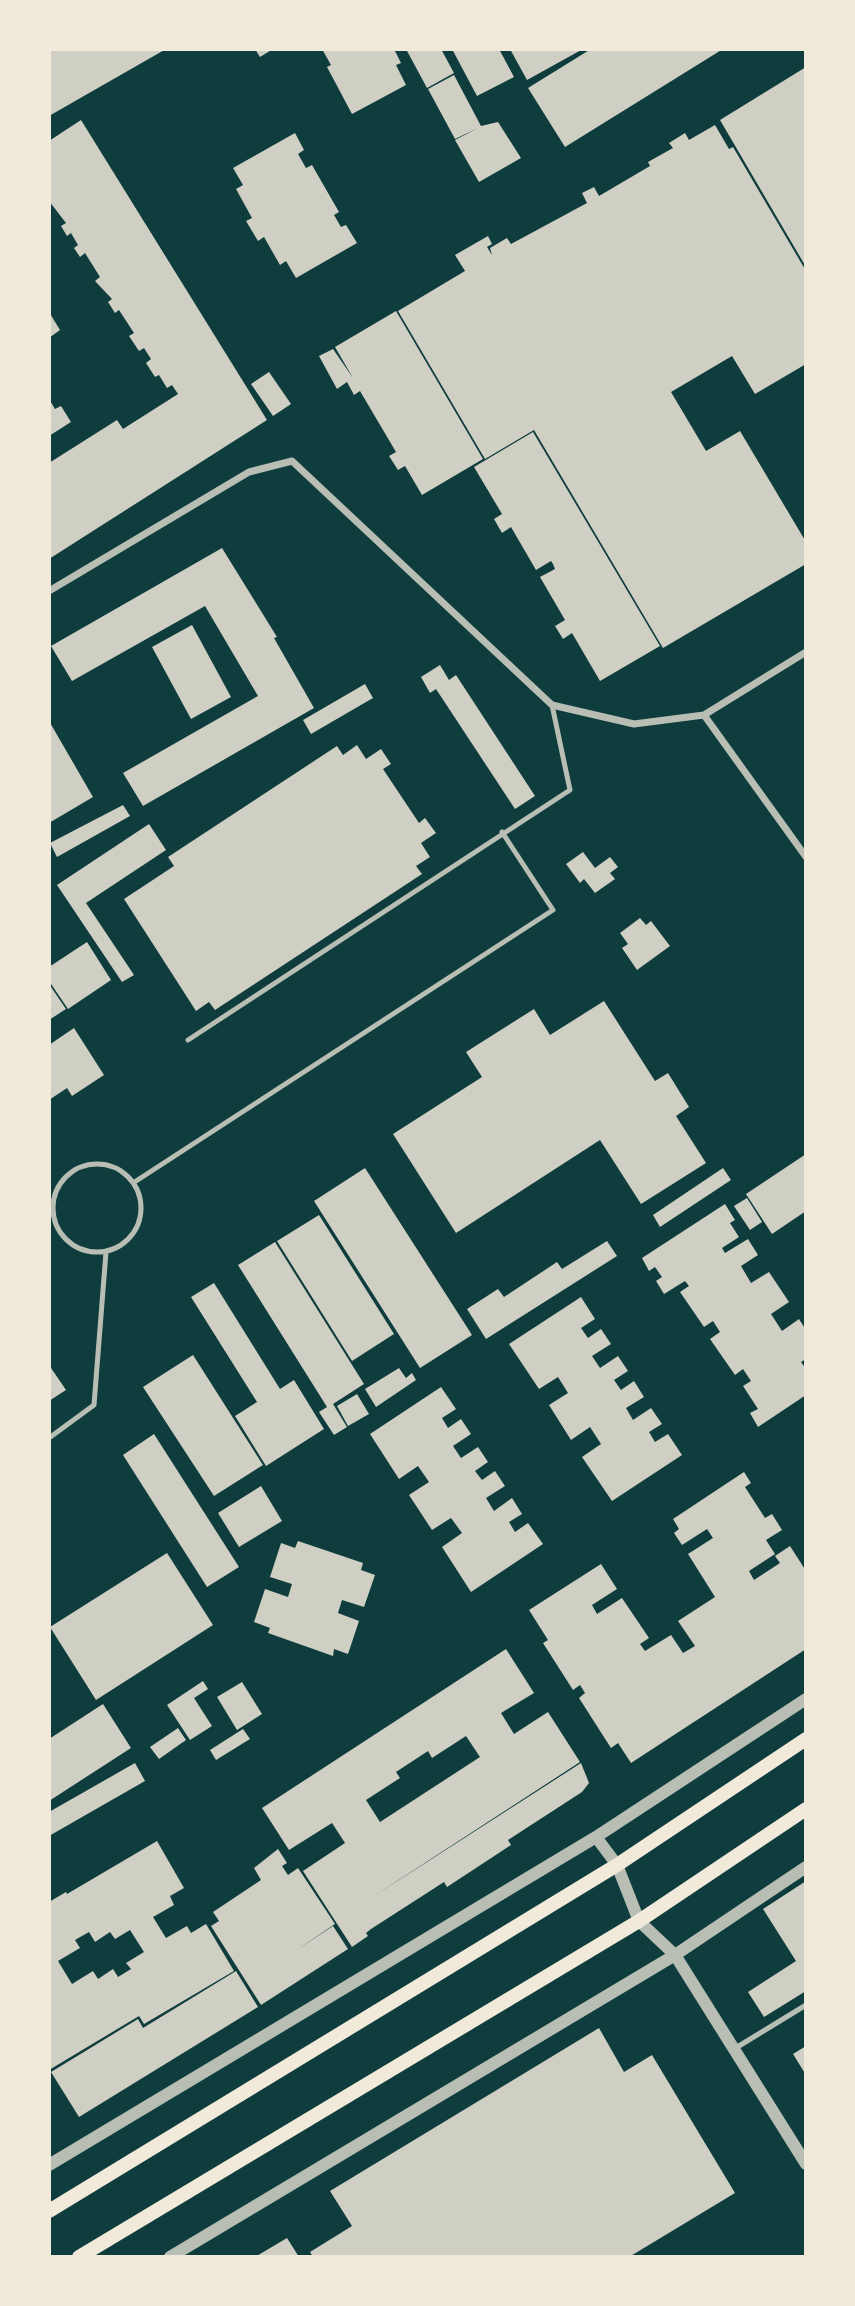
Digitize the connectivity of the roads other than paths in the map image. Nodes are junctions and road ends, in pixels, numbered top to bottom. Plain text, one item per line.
1 (49, 591) edge
2 (806, 652) edge
3 (552, 705) junction
4 (704, 715) junction
5 (502, 832) junction
6 (806, 857) edge
7 (188, 1040) dead end
8 (133, 1183) junction
9 (106, 1252) junction
10 (49, 1438) edge
11 (806, 1699) edge
12 (806, 1739) edge
13 (806, 1809) edge
14 (596, 1837) junction
15 (617, 1865) junction
16 (806, 1867) edge
17 (639, 1921) junction
18 (675, 1955) junction
19 (806, 2005) edge
20 (734, 2049) junction
21 (806, 2164) edge
22 (49, 2165) edge
23 (49, 2211) edge
24 (79, 2257) edge
25 (170, 2257) edge

1 - 3 street
2 - 4 street
3 - 4 street
3 - 5 lane
4 - 6 street
5 - 7 lane
5 - 8 lane
8 - 9 lane
8 - 9 lane
9 - 10 lane
11 - 14 street
12 - 15 main road
13 - 17 main road
14 - 15 street
14 - 22 street
15 - 17 street
15 - 23 main road
16 - 18 street
17 - 18 street
17 - 24 main road
18 - 20 street
18 - 25 street
19 - 20 lane
20 - 21 street

